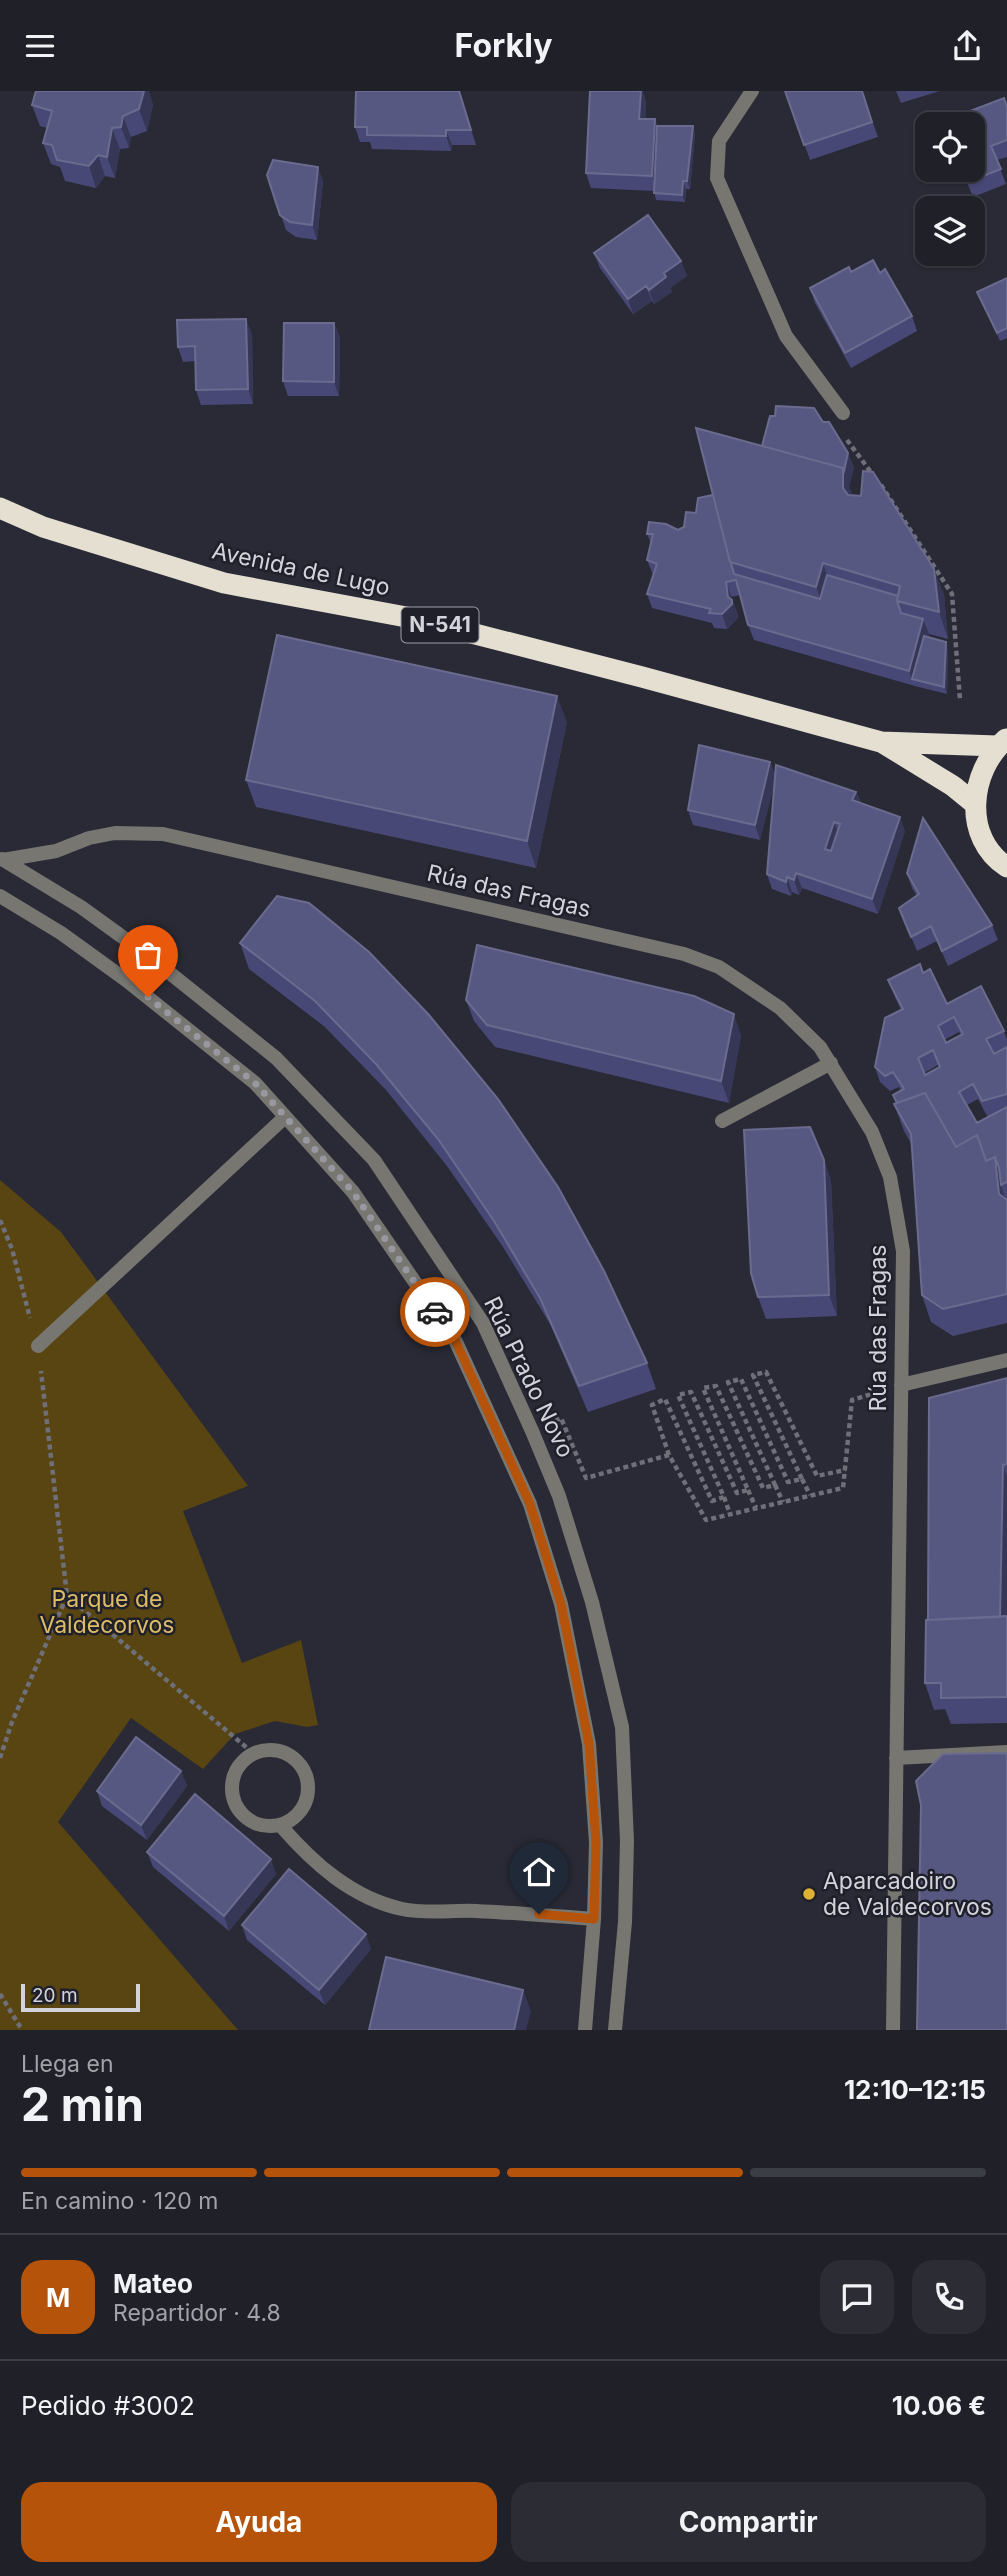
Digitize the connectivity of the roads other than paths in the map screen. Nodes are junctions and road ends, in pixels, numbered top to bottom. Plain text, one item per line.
1 (752, 91) edge
2 (843, 414) road end
3 (0, 508) edge
4 (881, 742) junction
5 (1002, 742) edge
6 (975, 804) junction
7 (2, 859) edge
8 (1007, 867) edge
9 (0, 896) edge
10 (831, 1063) junction
11 (285, 1117) junction
12 (722, 1121) dead end
13 (38, 1346) road end
14 (1007, 1360) edge
15 (901, 1385) junction
16 (1007, 1752) edge
17 (897, 1758) junction
18 (281, 1826) junction
19 (594, 1919) junction
20 (585, 2030) edge
21 (615, 2030) edge
22 (892, 2030) edge

1 - 2 street
3 - 4 highway, Avenida de Lugo / N-541
4 - 5 highway, Avenida de Lugo / N-541
4 - 6 highway, Avenida de Lugo / N-541
5 - 6 highway, N-541
6 - 8 highway, N-541
7 - 10 street, Rúa das Fragas
7 - 21 street, Rúa Prado Novo
9 - 11 street
10 - 12 street
10 - 15 street, Rúa das Fragas
11 - 13 street
11 - 19 street
14 - 15 street
15 - 17 street, Rúa das Fragas
16 - 17 street
17 - 22 street, Rúa das Fragas
18 - 18 street
18 - 19 street
19 - 20 street

